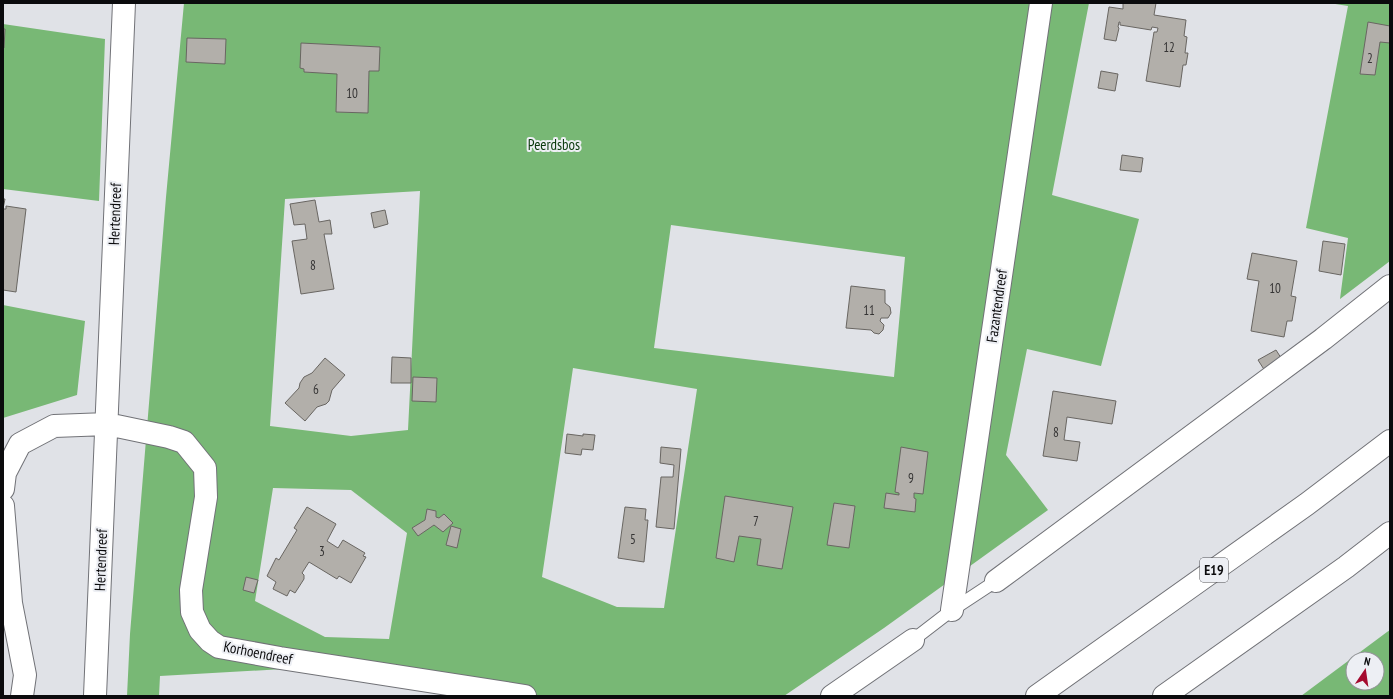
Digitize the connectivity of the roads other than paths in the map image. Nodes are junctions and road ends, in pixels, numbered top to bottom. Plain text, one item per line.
1 (124, 3) edge
2 (1041, 3) edge
3 (1390, 286) edge
4 (107, 424) junction
5 (1390, 441) edge
6 (3, 489) edge
7 (3, 506) edge
8 (1390, 533) edge
9 (996, 581) joint
10 (7, 603) edge
11 (952, 610) junction
12 (913, 640) joint
13 (22, 696) edge
14 (96, 696) edge
15 (525, 696) edge
16 (832, 696) edge
17 (1037, 696) edge
18 (1164, 696) edge

1 - 4 main road, Hertendreef
2 - 11 main road, Fazantendreef
3 - 9 main road
4 - 6 main road
4 - 14 main road, Hertendreef
4 - 15 main road, Korhoendreef
5 - 17 main road, E19
7 - 10 main road
8 - 18 main road
9 - 11 lane
10 - 13 main road
11 - 12 lane
12 - 16 main road

